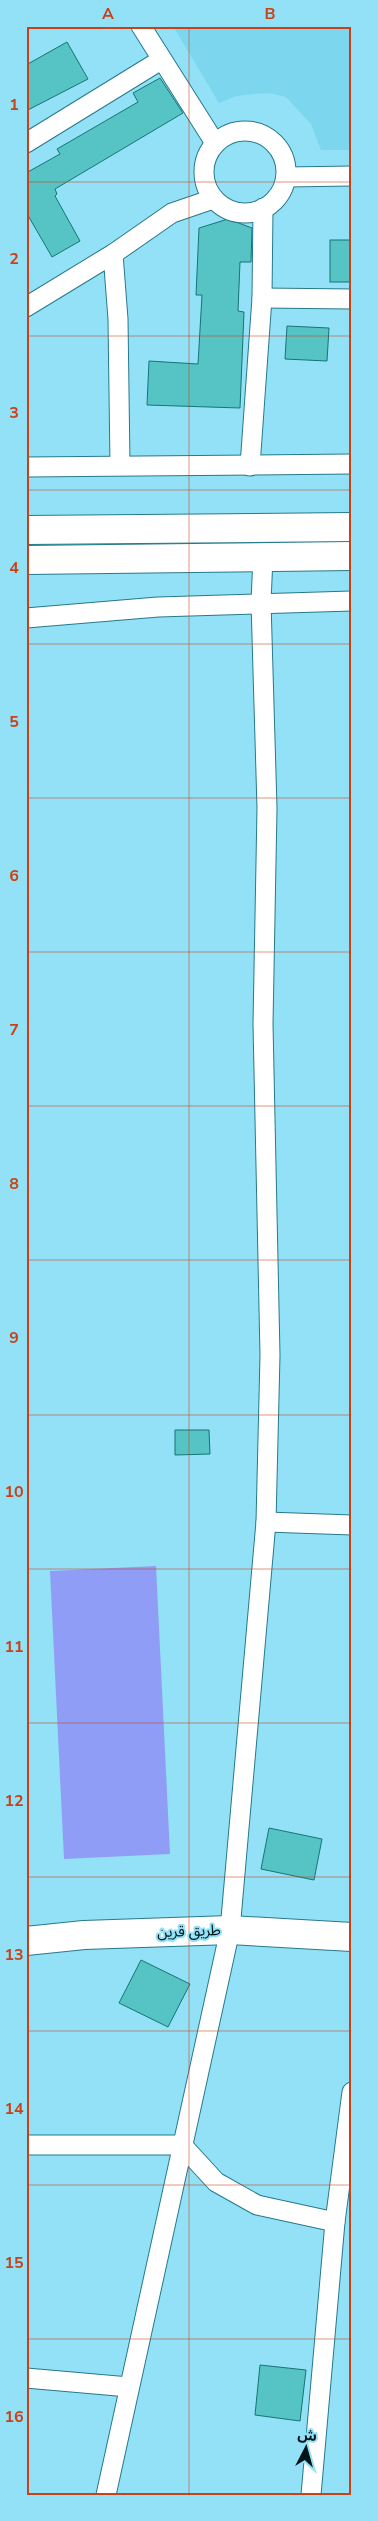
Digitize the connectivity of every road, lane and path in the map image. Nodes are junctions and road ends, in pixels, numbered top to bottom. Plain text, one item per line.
1 (141, 26) edge
2 (161, 60) junction
3 (26, 143) edge
4 (215, 144) junction
5 (352, 176) edge
6 (286, 177) junction
7 (213, 199) junction
8 (262, 208) junction
9 (113, 254) junction
10 (262, 298) junction
11 (352, 299) edge
12 (26, 307) edge
13 (352, 464) edge
14 (120, 465) junction
15 (250, 466) junction
16 (26, 467) edge
17 (352, 527) edge
18 (26, 530) edge
19 (352, 556) edge
20 (263, 557) junction
21 (26, 560) edge
22 (352, 601) edge
23 (261, 602) junction
24 (26, 618) edge
25 (266, 1522) junction
26 (352, 1524) edge
27 (230, 1930) junction
28 (352, 1937) edge
29 (26, 1941) edge
30 (352, 2092) edge
31 (26, 2145) edge
32 (182, 2145) junction
33 (334, 2222) junction
34 (26, 2378) edge
35 (129, 2387) junction
36 (106, 2495) edge
37 (310, 2495) edge

1 - 2 street
2 - 3 street
2 - 4 street
4 - 6 street
4 - 7 street
5 - 6 street
6 - 8 street
7 - 8 street
7 - 9 street
8 - 10 street
9 - 12 street
9 - 14 street
10 - 11 street
10 - 15 street
13 - 15 street
14 - 15 street
14 - 16 street
17 - 18 main road
19 - 20 main road
20 - 21 main road
20 - 23 street
22 - 23 street
23 - 24 street
23 - 25 street
25 - 26 street
25 - 27 street
27 - 28 main road, طريق قرين
27 - 29 main road, طريق قرين
27 - 32 street
30 - 33 street
31 - 32 street
32 - 33 street
32 - 35 street
33 - 37 street
34 - 35 street
35 - 36 street

